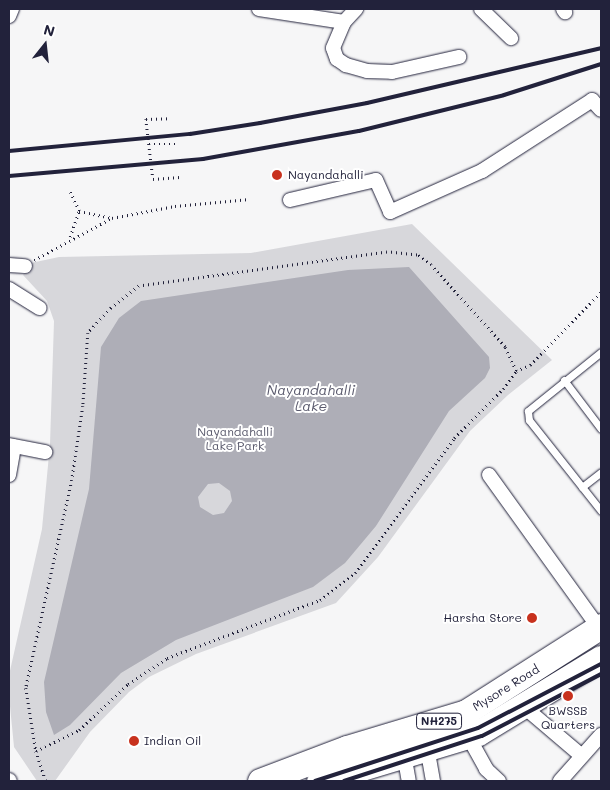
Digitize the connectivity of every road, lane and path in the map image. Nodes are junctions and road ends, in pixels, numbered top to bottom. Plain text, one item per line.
1 (12, 9) edge
2 (259, 9) edge
3 (356, 9) edge
4 (481, 9) edge
5 (300, 12) edge
6 (9, 16) edge
7 (344, 22) junction
8 (511, 38) dead end
9 (459, 57) dead end
10 (601, 110) edge
11 (171, 118) dead end
12 (149, 144) junction
13 (179, 144) dead end
14 (180, 177) dead end
15 (70, 192) dead end
16 (250, 199) dead end
17 (290, 200) dead end
18 (79, 212) junction
19 (112, 218) junction
20 (69, 238) junction
21 (9, 266) edge
22 (24, 266) joint
23 (9, 289) edge
24 (601, 292) edge
25 (39, 308) dead end
26 (601, 353) edge
27 (516, 371) junction
28 (564, 380) junction
29 (601, 429) edge
30 (12, 445) edge
31 (45, 452) dead end
32 (601, 472) edge
33 (9, 475) edge
34 (489, 475) dead end
35 (582, 487) junction
36 (601, 511) edge
37 (600, 627) edge
38 (601, 658) edge
39 (523, 706) junction
40 (601, 735) edge
41 (468, 736) junction
42 (36, 751) junction
43 (415, 751) junction
44 (582, 756) junction
45 (46, 781) edge
46 (260, 781) edge
47 (320, 781) edge
48 (409, 781) edge
49 (433, 781) edge
50 (499, 781) edge
51 (560, 781) edge

1 - 6 street
2 - 5 street
3 - 7 street
4 - 8 street
5 - 7 street
7 - 9 street
10 - 17 street
11 - 12 path, bridge
12 - 13 path
12 - 14 path, bridge
15 - 18 path
16 - 19 path
18 - 19 path
18 - 20 path
19 - 20 path
20 - 22 path
21 - 22 street
23 - 25 street
24 - 27 path
26 - 28 lane
27 - 42 path
27 - 42 path
28 - 29 lane
28 - 35 lane
30 - 31 street
30 - 33 street
32 - 35 lane
34 - 37 street
35 - 36 lane
37 - 46 highway, Mysore Road / NH275
38 - 39 highway, Mysore Road
39 - 41 highway, Mysore Road
39 - 44 street
40 - 44 street
41 - 43 highway, Mysore Road
41 - 50 street
42 - 45 path
43 - 47 highway, Mysore Road
43 - 48 street
43 - 49 street
44 - 51 street

